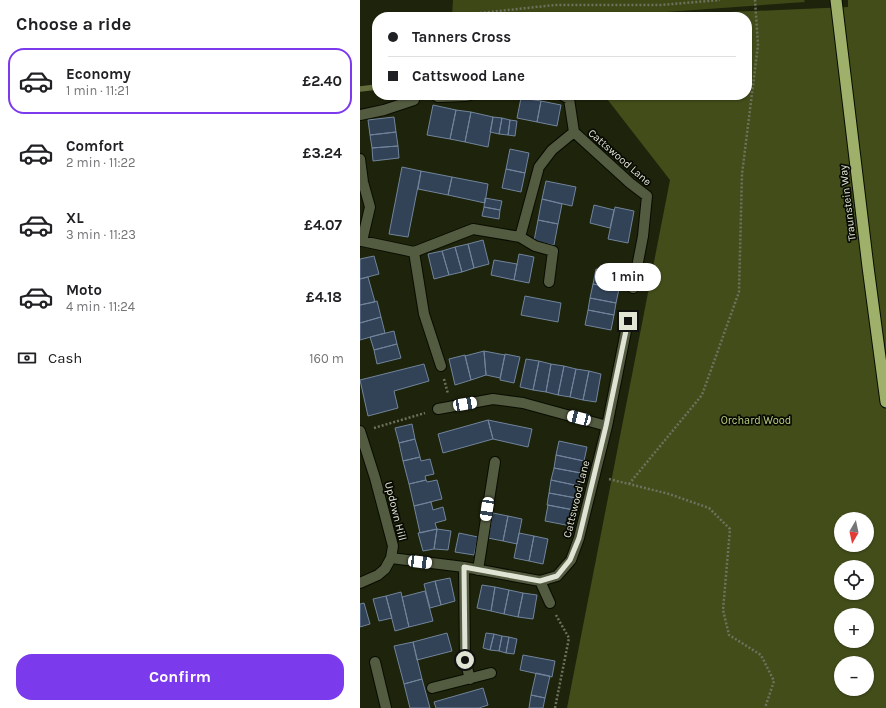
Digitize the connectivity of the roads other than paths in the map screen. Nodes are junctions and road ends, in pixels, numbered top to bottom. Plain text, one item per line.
1 (836, 0) edge
2 (414, 100) dead end
3 (568, 100) edge
4 (360, 115) edge
5 (574, 132) junction
6 (360, 159) edge
7 (520, 237) junction
8 (361, 241) edge
9 (414, 252) junction
10 (548, 282) dead end
11 (633, 288) dead end
12 (628, 321) dead end
13 (441, 366) road end
14 (886, 402) edge
15 (438, 409) road end
16 (606, 426) junction
17 (360, 431) edge
18 (495, 462) dead end
19 (391, 558) junction
20 (464, 567) junction
21 (478, 570) junction
22 (540, 581) junction
23 (360, 583) edge
24 (550, 603) road end
25 (375, 662) dead end
26 (491, 673) dead end
27 (470, 679) junction
28 (432, 688) dead end
29 (386, 708) edge

1 - 14 highway, Traunstein Way
2 - 4 street
3 - 5 street, Cattswood Lane
5 - 7 street
5 - 11 street, Cattswood Lane
6 - 8 street
7 - 9 street
7 - 10 street
8 - 9 street
9 - 13 street
12 - 16 street, Cattswood Lane
15 - 16 street
16 - 22 street, Cattswood Lane
17 - 19 street, Updown Hill
18 - 21 street
19 - 20 street
19 - 23 street
20 - 21 street
20 - 27 street
21 - 22 street
22 - 24 street
25 - 29 street
26 - 27 street
27 - 28 street

